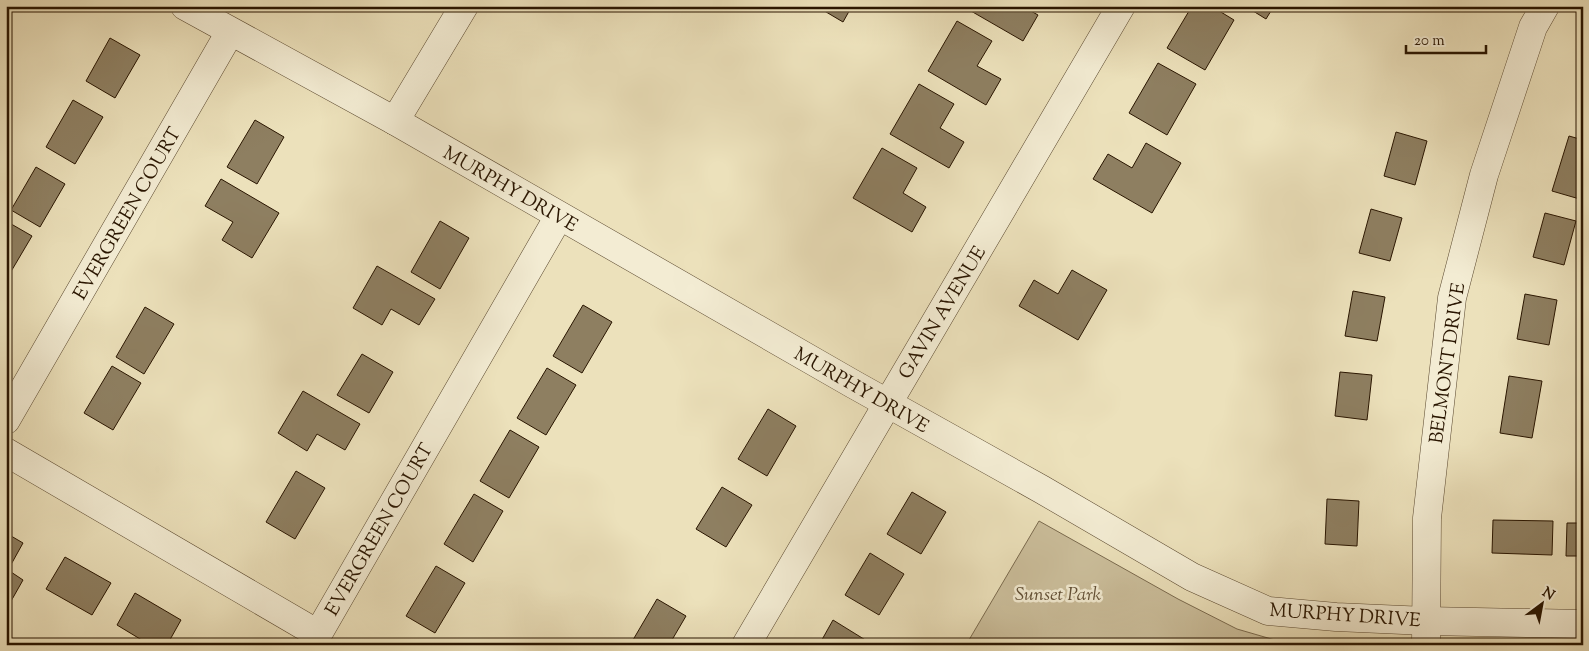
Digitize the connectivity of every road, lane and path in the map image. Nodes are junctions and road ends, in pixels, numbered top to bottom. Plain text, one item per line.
1 (185, 6) edge
2 (464, 6) edge
3 (1121, 6) edge
4 (1545, 6) edge
5 (230, 32) junction
6 (395, 122) junction
7 (558, 216) junction
8 (887, 403) junction
9 (6, 420) edge
10 (6, 452) edge
11 (1583, 624) edge
12 (1426, 633) edge
13 (746, 645) edge

1 - 5 street, MURPHY DRIVE
2 - 6 street
3 - 8 street, GAVIN AVENUE
4 - 12 street, BELMONT DRIVE
5 - 6 street, MURPHY DRIVE
5 - 9 street, EVERGREEN COURT
6 - 7 street, MURPHY DRIVE
7 - 8 street, MURPHY DRIVE
7 - 10 street, EVERGREEN COURT
8 - 12 street, MURPHY DRIVE
8 - 13 street, GAVIN AVENUE
11 - 12 street, MURPHY DRIVE

